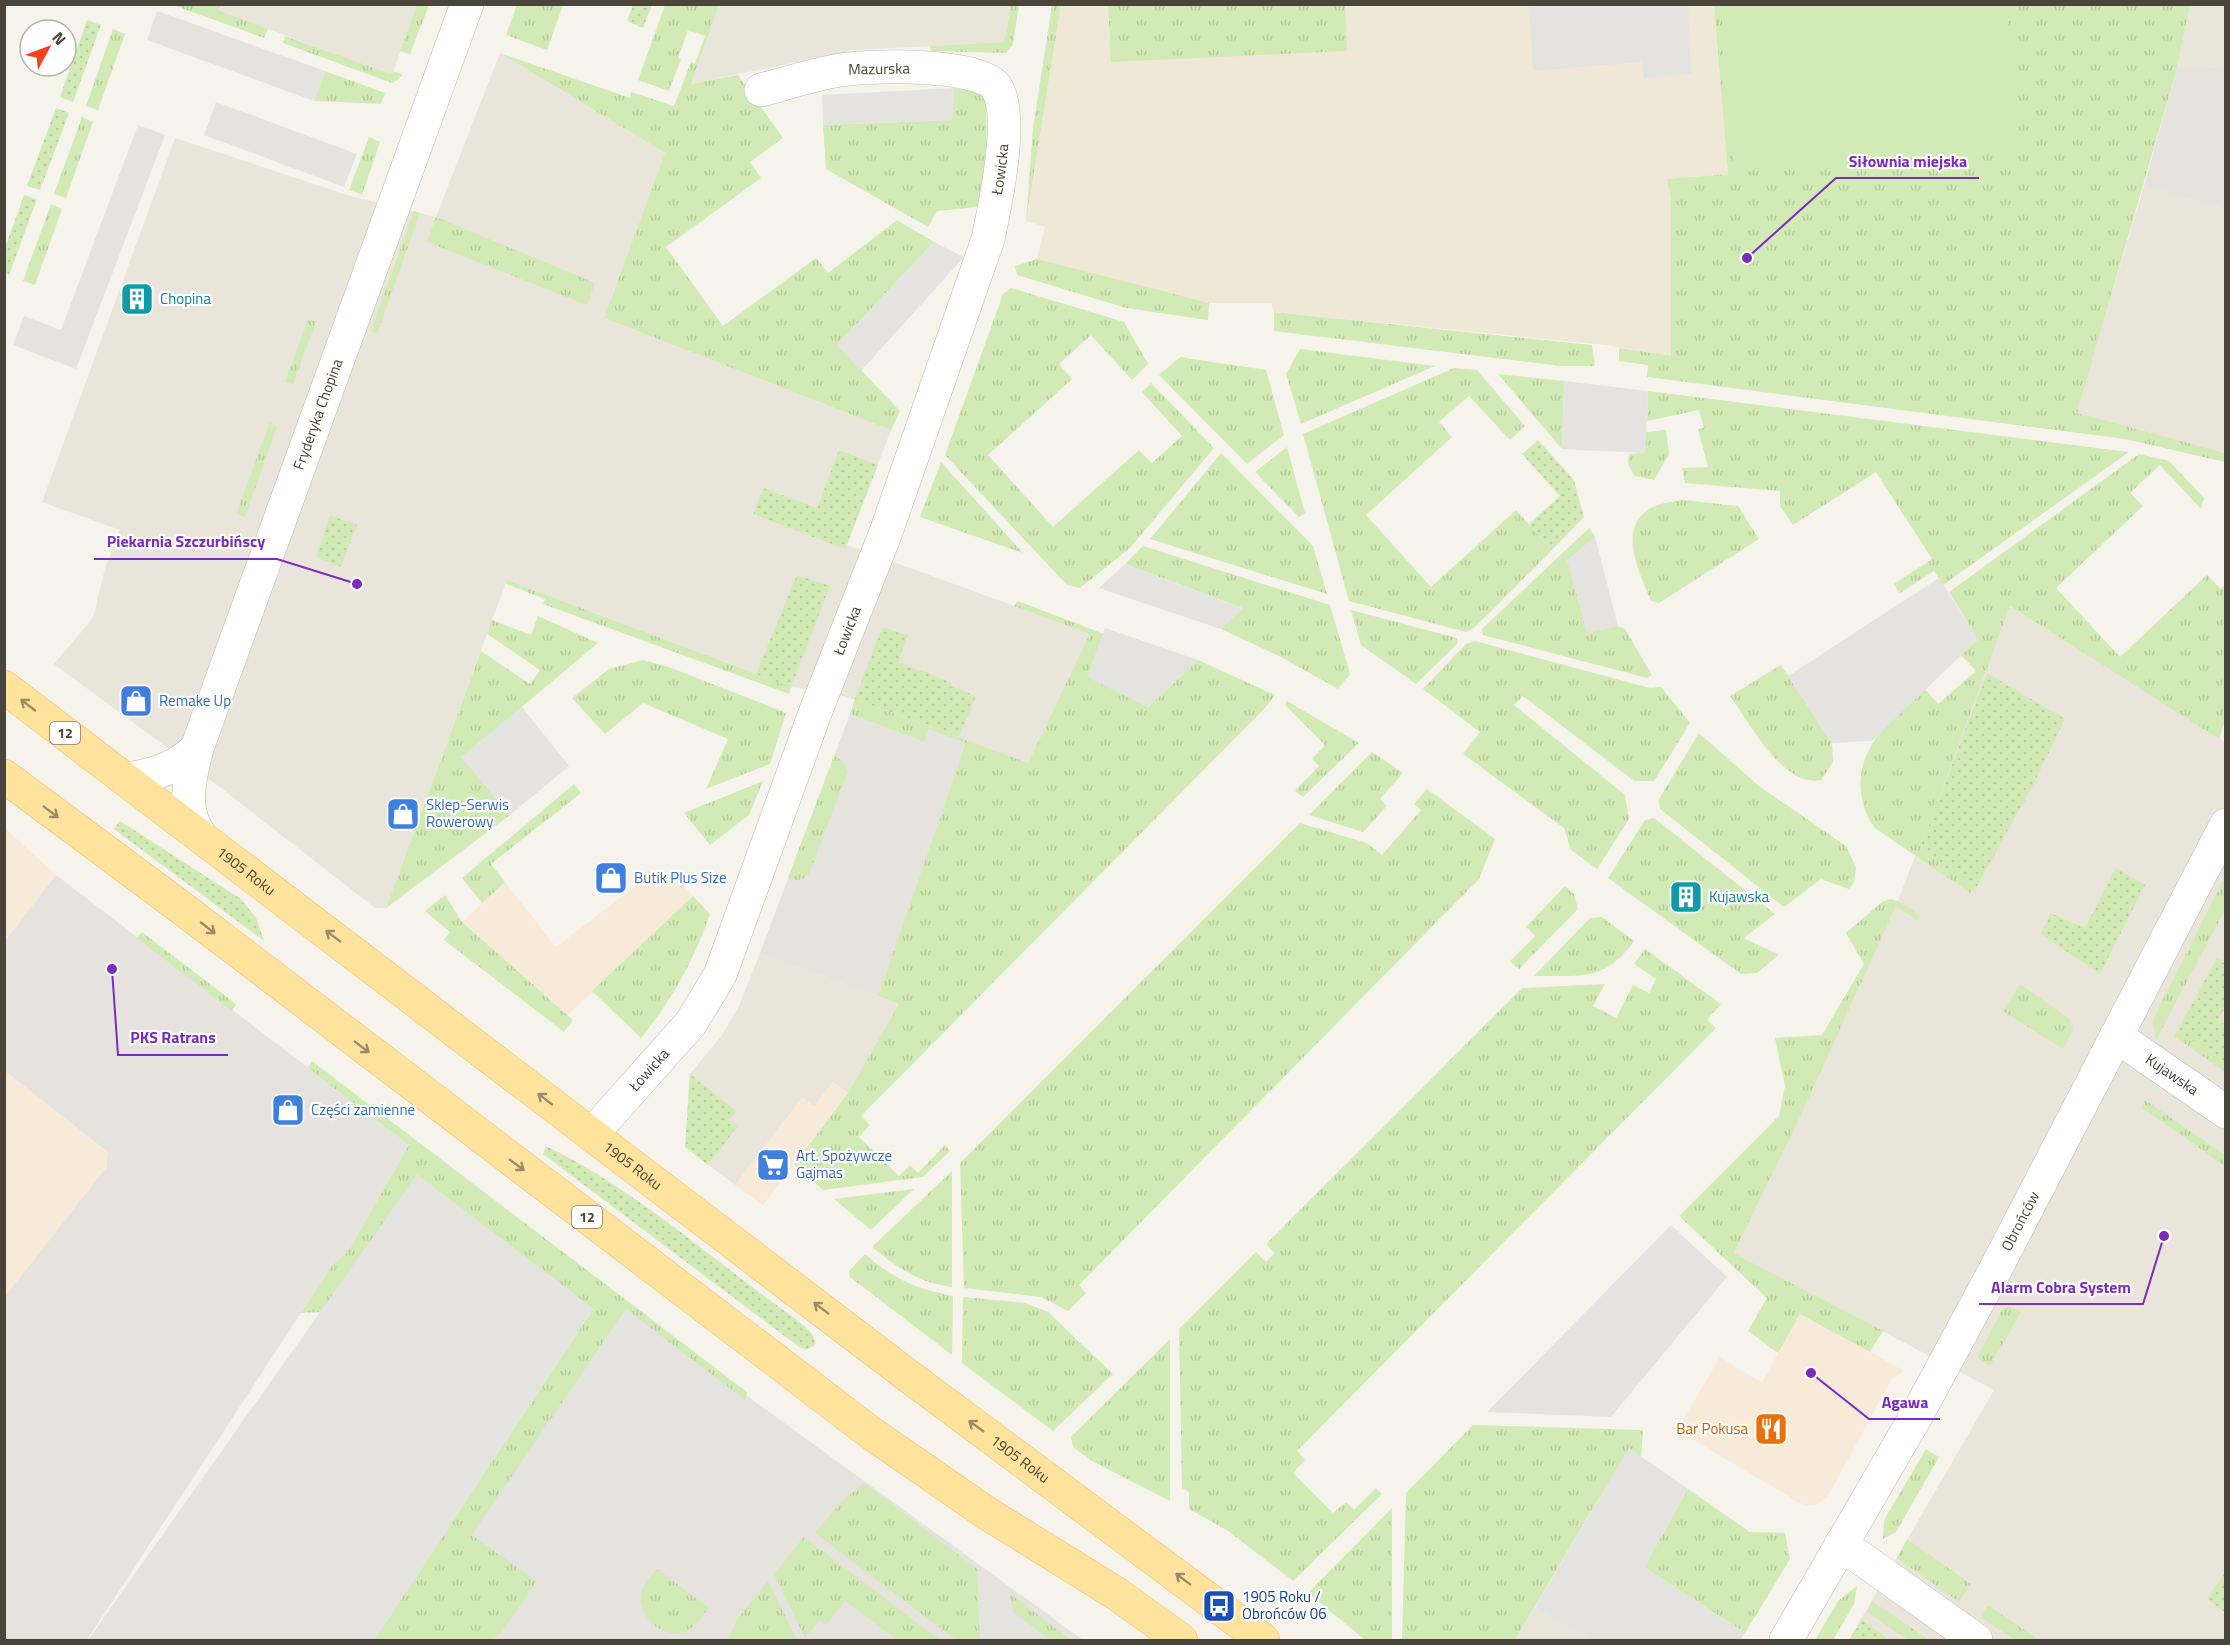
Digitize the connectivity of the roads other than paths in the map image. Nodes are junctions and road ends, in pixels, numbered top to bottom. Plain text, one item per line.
1 (467, 4) edge
2 (995, 85) joint
3 (761, 90) dead end
4 (4, 687) edge
5 (197, 748) junction
6 (4, 776) edge
7 (125, 779) junction
8 (2226, 825) edge
9 (200, 835) junction
10 (2116, 1036) junction
11 (2226, 1112) edge
12 (592, 1134) junction
13 (1841, 1545) junction
14 (1181, 1641) edge
15 (1263, 1641) edge
16 (1786, 1641) edge
17 (1976, 1641) edge

1 - 5 street, Fryderyka Chopina
2 - 3 street, Mazurska
2 - 12 street, Łowicka
7 -> 4 main road, 1905 Roku / 12
5 - 7 street
5 - 9 street, Fryderyka Chopina
6 -> 14 main road, 12
7 - 9 main road, 1905 Roku / 12
8 - 10 street, Obrońców
12 -> 9 main road, 1905 Roku / 12
10 - 11 street, Kujawska
10 - 13 street, Obrońców
15 -> 12 main road, 1905 Roku / 12
13 - 16 street, Obrońców
13 - 17 street

